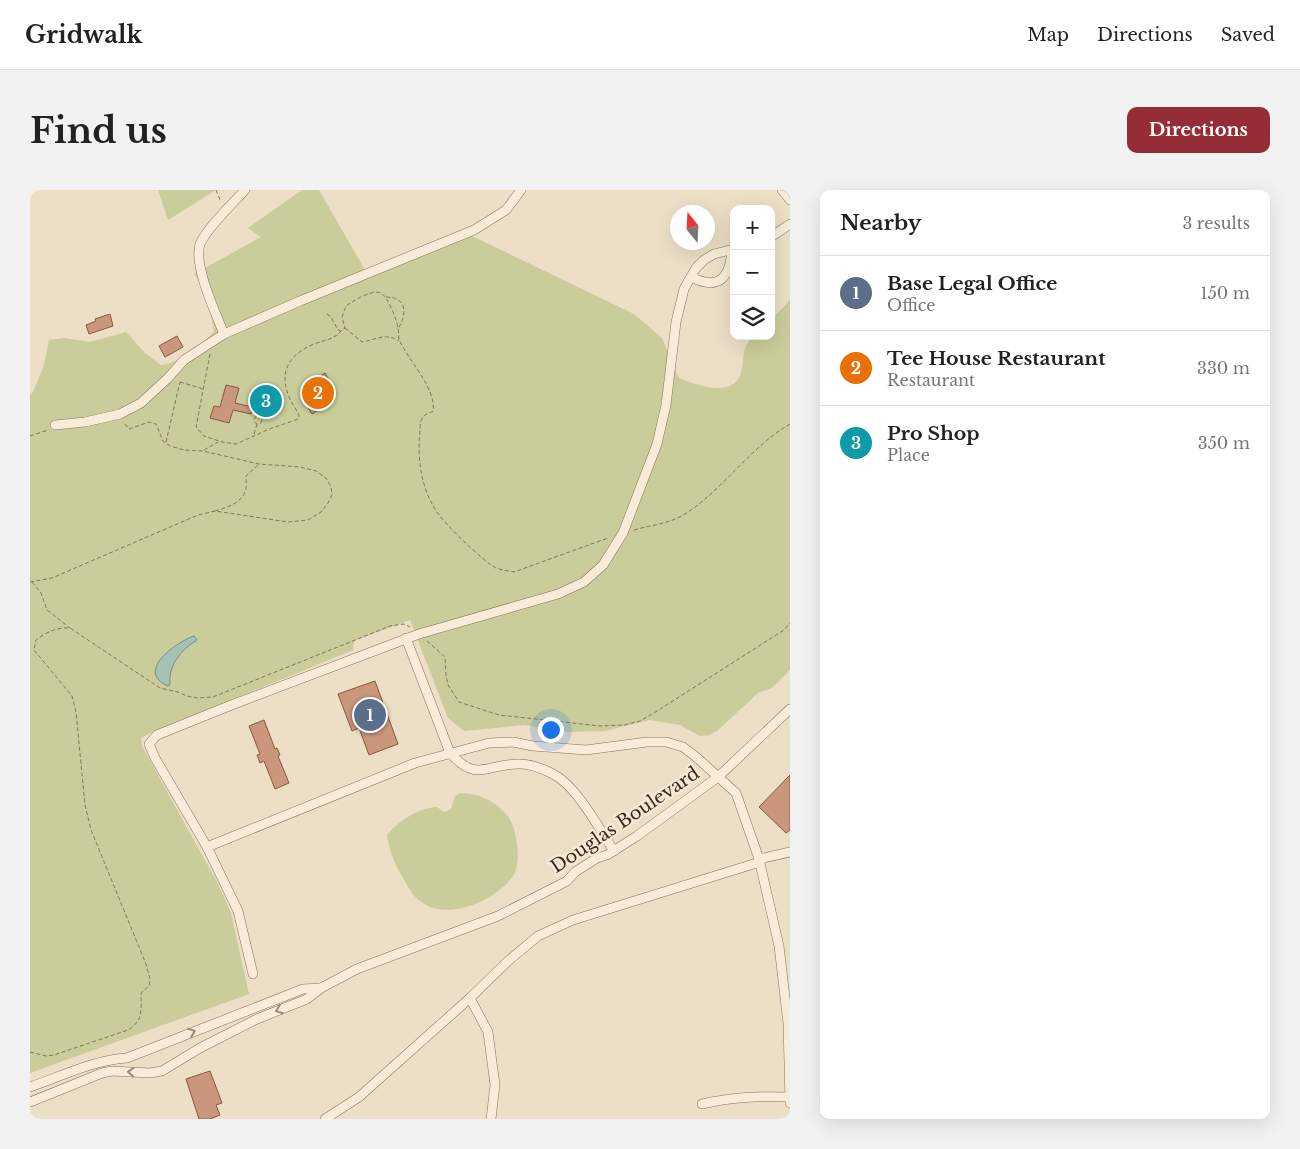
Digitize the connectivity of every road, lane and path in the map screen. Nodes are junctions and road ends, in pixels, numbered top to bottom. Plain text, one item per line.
1 (216, 190) edge
2 (245, 190) edge
3 (521, 190) edge
4 (782, 190) edge
5 (790, 200) edge
6 (225, 212) junction
7 (790, 224) edge
8 (775, 234) edge
9 (730, 251) edge
10 (730, 265) edge
11 (690, 277) junction
12 (385, 297) junction
13 (327, 314) dead end
14 (344, 328) junction
15 (398, 329) junction
16 (341, 330) junction
17 (224, 334) junction
18 (213, 341) junction
19 (400, 342) junction
20 (168, 378) junction
21 (180, 382) junction
22 (204, 389) junction
23 (120, 414) junction
24 (257, 424) dead end
25 (790, 424) edge
26 (55, 425) joint
27 (254, 435) junction
28 (30, 436) edge
29 (218, 441) junction
30 (166, 444) junction
31 (203, 451) junction
32 (259, 464) junction
33 (214, 511) junction
34 (623, 533) junction
35 (31, 582) edge
36 (790, 623) edge
37 (70, 628) junction
38 (419, 634) junction
39 (406, 638) junction
40 (790, 709) edge
41 (450, 753) junction
42 (718, 777) junction
43 (207, 848) junction
44 (614, 851) junction
45 (790, 852) edge
46 (759, 861) junction
47 (253, 974) dead end
48 (321, 988) junction
49 (470, 998) junction
50 (30, 1052) edge
51 (87, 1075) junction
52 (30, 1087) edge
53 (790, 1100) edge
54 (30, 1102) edge
55 (702, 1104) dead end
56 (325, 1119) edge
57 (492, 1119) edge

1 - 6 path
2 - 6 street
3 - 17 street
4 - 5 street
6 - 17 street
7 - 8 street
9 - 11 street
10 - 11 street
11 - 34 street
12 - 14 path
12 - 15 path
12 - 15 path
13 - 16 path
14 - 16 path
14 - 19 path
15 - 19 path
16 - 27 path
17 - 18 street
18 - 20 street
18 - 22 path
19 - 34 path
20 - 21 path
20 - 23 street
21 - 22 path
21 - 30 path
22 - 29 path
23 - 26 street
23 - 30 path
24 - 27 path
25 - 34 path
26 - 28 path
27 - 29 path
29 - 31 path
30 - 31 path
31 - 32 path
32 - 33 path
32 - 33 path
33 - 35 path
34 - 38 street
35 - 37 path
36 - 38 path
37 - 38 path
37 - 50 path
38 - 39 street
39 - 41 street
39 - 43 street
40 - 42 street, Douglas Boulevard
41 - 42 street
41 - 43 street
41 - 44 street
42 - 44 street, Douglas Boulevard
42 - 46 street
43 - 47 street
44 - 48 street, Douglas Boulevard
45 - 46 street
46 - 49 street
46 - 53 street
51 -> 48 street
48 -> 51 street
49 - 56 street
49 - 57 street
51 - 52 street
51 - 54 street
53 - 55 street

